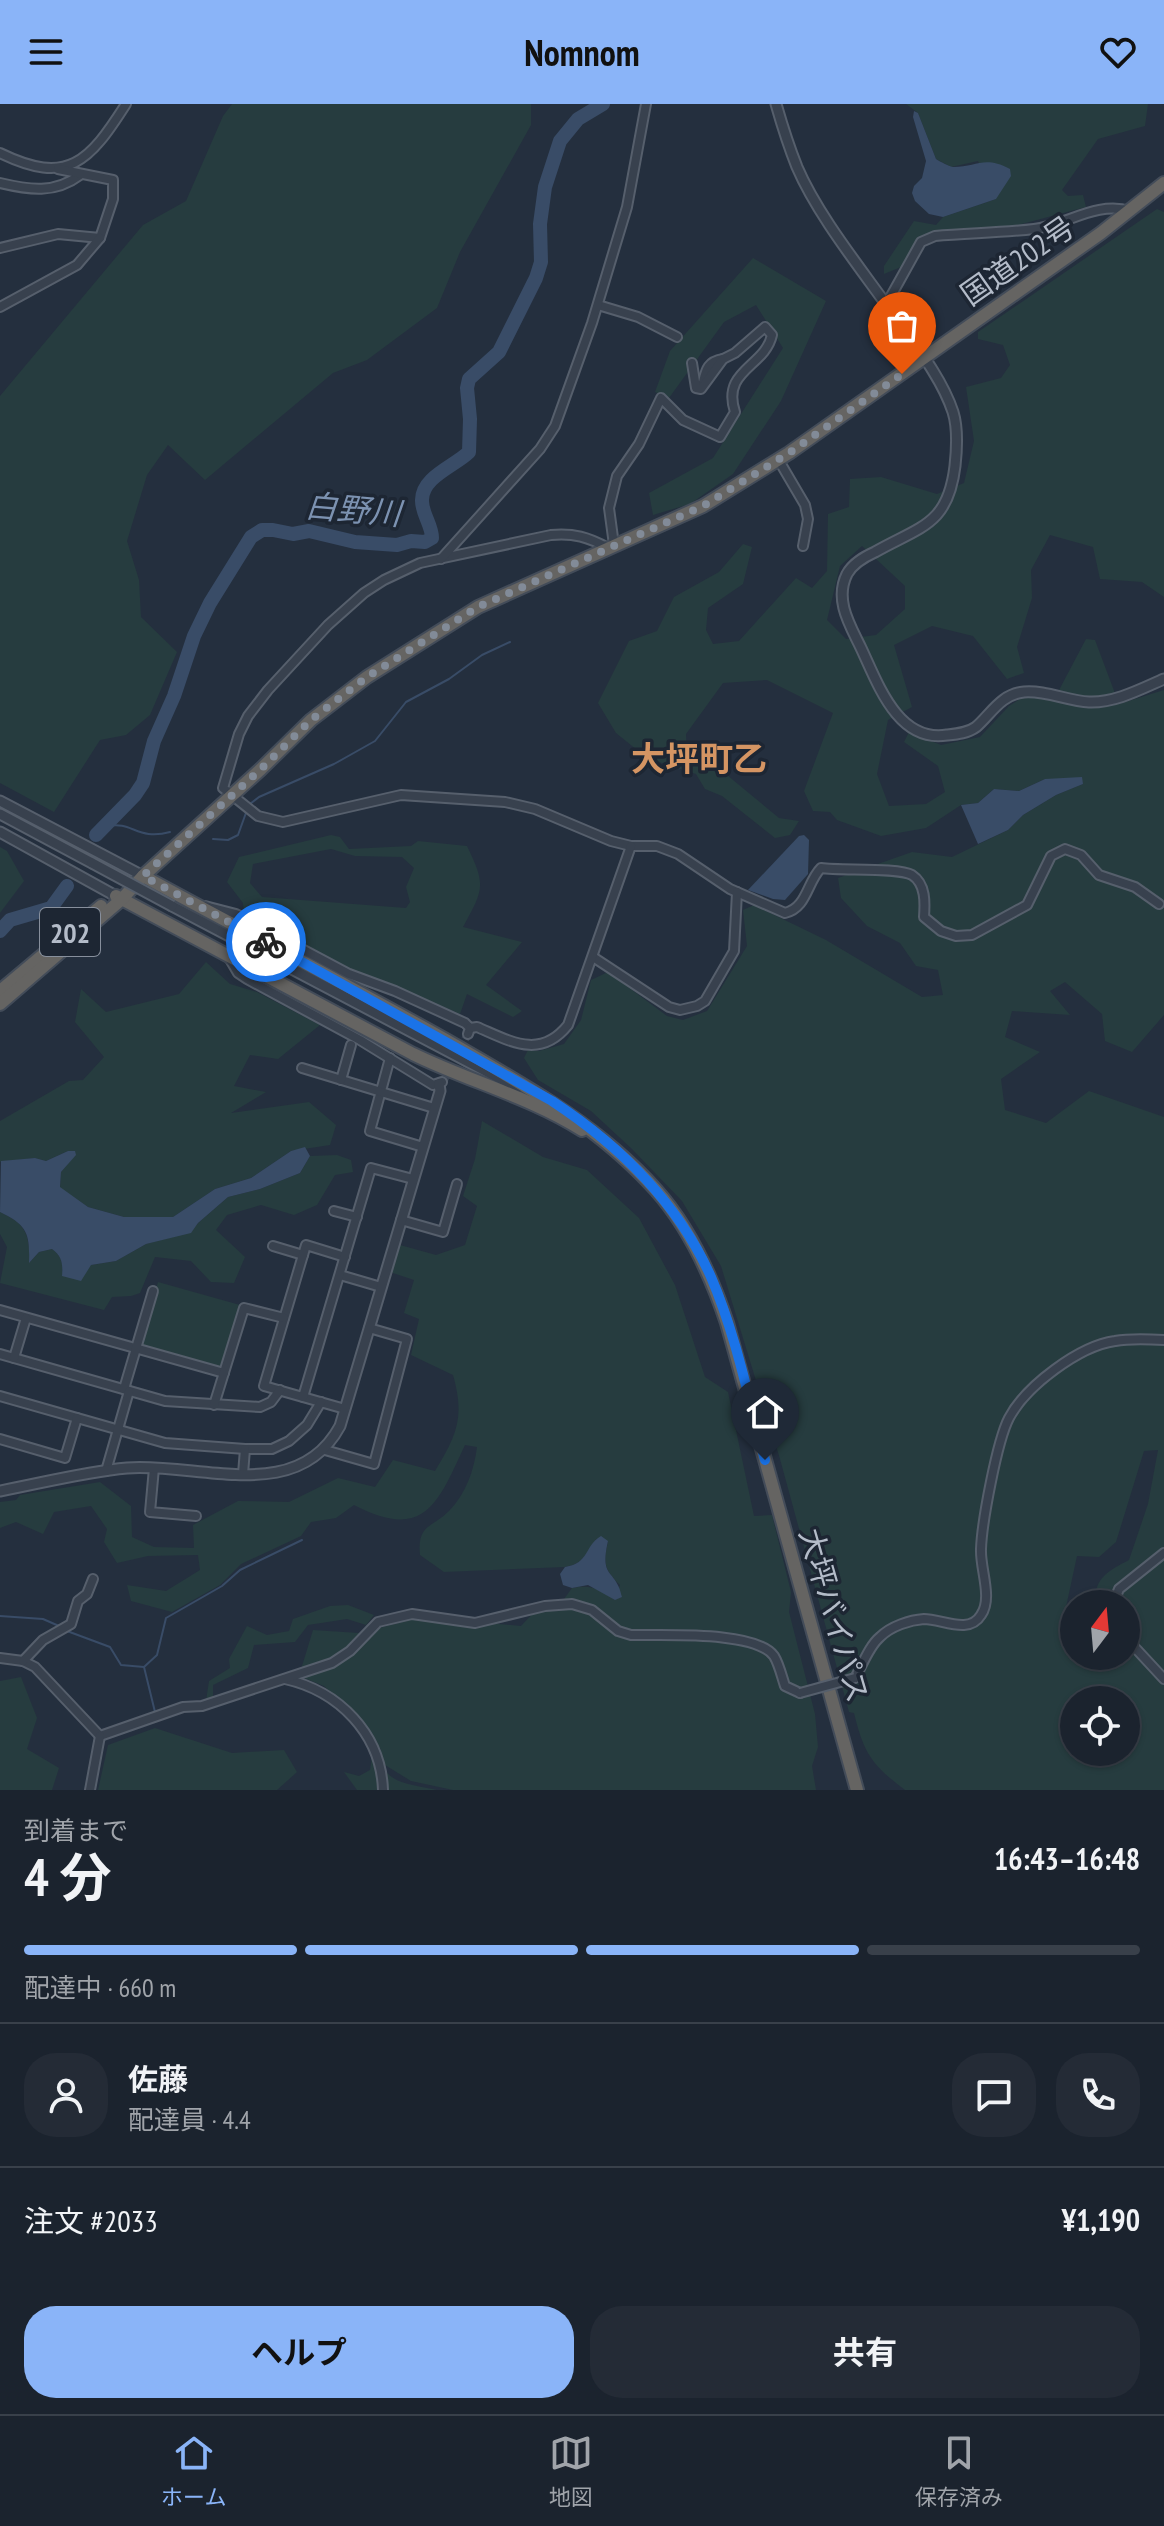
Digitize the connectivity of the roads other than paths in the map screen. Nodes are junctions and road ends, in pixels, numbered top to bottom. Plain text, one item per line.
1 (126, 104) edge
2 (646, 104) edge
3 (776, 104) edge
4 (0, 153) edge
5 (58, 169) junction
6 (80, 175) junction
7 (0, 183) edge
8 (1164, 183) edge
9 (1130, 211) junction
10 (100, 238) junction
11 (0, 248) edge
12 (885, 302) junction
13 (598, 305) junction
14 (0, 307) edge
15 (677, 337) dead end
16 (924, 358) junction
17 (692, 363) dead end
18 (778, 459) junction
19 (611, 546) junction
20 (803, 546) dead end
21 (441, 559) junction
22 (1164, 679) edge
23 (231, 795) junction
24 (0, 801) edge
25 (0, 814) edge
26 (0, 832) edge
27 (631, 846) junction
28 (143, 876) junction
29 (737, 892) junction
30 (118, 897) junction
31 (189, 902) junction
32 (1159, 904) dead end
33 (226, 954) junction
34 (593, 957) junction
35 (0, 991) edge
36 (0, 1004) edge
37 (351, 1045) dead end
38 (390, 1058) junction
39 (302, 1068) dead end
40 (341, 1080) junction
41 (441, 1083) joint
42 (380, 1092) junction
43 (434, 1108) junction
44 (423, 1147) junction
45 (615, 1150) junction
46 (413, 1179) junction
47 (457, 1184) dead end
48 (656, 1190) junction
49 (334, 1211) dead end
50 (357, 1217) junction
51 (401, 1220) junction
52 (273, 1246) dead end
53 (303, 1255) junction
54 (345, 1257) junction
55 (340, 1275) junction
56 (381, 1287) junction
57 (153, 1291) dead end
58 (0, 1310) edge
59 (26, 1318) junction
60 (284, 1318) junction
61 (369, 1328) junction
62 (1164, 1340) edge
63 (136, 1349) junction
64 (0, 1354) edge
65 (14, 1358) junction
66 (224, 1373) junction
67 (127, 1390) junction
68 (280, 1390) junction
69 (0, 1396) edge
70 (303, 1397) junction
71 (321, 1402) junction
72 (214, 1405) junction
73 (345, 1409) junction
74 (77, 1418) junction
75 (118, 1429) junction
76 (0, 1439) edge
77 (245, 1449) junction
78 (325, 1450) junction
79 (154, 1468) junction
80 (106, 1471) junction
81 (243, 1474) junction
82 (0, 1491) edge
83 (196, 1516) dead end
84 (1164, 1553) edge
85 (93, 1579) dead end
86 (1119, 1590) edge
87 (1140, 1653) edge
88 (0, 1658) edge
89 (23, 1661) junction
90 (284, 1678) junction
91 (1164, 1679) edge
92 (100, 1736) junction
93 (90, 1790) edge
94 (383, 1790) edge
95 (857, 1790) edge

1 - 5 street
2 - 13 street
3 - 12 street
4 - 5 street
5 - 6 street
6 - 7 street
6 - 10 street
8 - 9 highway, 国道202号 / 202
9 - 12 street
9 - 16 highway, 国道202号 / 202
10 - 11 street
10 - 14 street
12 - 16 street
13 - 15 street
13 - 21 street
16 - 18 highway, 国道202号 / 202
16 - 22 street
17 - 19 street
18 - 19 highway, 国道202号 / 202
18 - 20 street
19 - 21 street
19 - 23 highway, 国道202号 / 202
21 - 23 street
23 - 27 street
23 - 28 highway, 国道202号 / 202
24 - 28 street
25 - 45 street, bridge
26 - 30 street
27 - 29 street
27 - 34 street
28 - 30 highway, 国道202号 / 202
28 - 31 highway, 大坪バイパス
29 - 32 street
29 - 34 street
30 - 33 highway, 大坪バイパス
30 - 35 highway, 国道202号 / 202
30 - 36 highway, 国道202号 / 202
31 - 34 street
31 - 45 highway, 大坪バイパス
33 - 38 street
33 - 48 highway, 大坪バイパス
37 - 40 street
38 - 41 street
38 - 42 street
39 - 40 street
40 - 42 street
41 - 43 street
42 - 43 street
42 - 44 street
43 - 44 street
44 - 46 street
45 - 48 highway, 大坪バイパス
46 - 50 street
46 - 51 street
47 - 51 street
48 - 95 highway, 大坪バイパス
49 - 50 street
50 - 54 street
51 - 56 street
52 - 53 street
53 - 54 street
53 - 60 street
54 - 55 street
55 - 56 street
55 - 70 street
56 - 61 street
57 - 63 street
58 - 59 street
59 - 63 street
59 - 65 street
60 - 66 street
60 - 68 street
61 - 73 street
61 - 78 street
62 - 90 street, bridge
63 - 66 street
63 - 67 street
64 - 65 street
65 - 67 street
66 - 72 street
67 - 72 street
67 - 75 street
68 - 70 street
68 - 72 street
69 - 74 street
70 - 71 street
71 - 73 street
71 - 77 street
73 - 78 street
74 - 75 street
74 - 76 street
75 - 77 street
75 - 80 street
77 - 81 street
78 - 81 street
79 - 80 street
79 - 81 street
79 - 83 street
80 - 82 street
84 - 86 street
85 - 89 street
87 - 91 street
88 - 89 street
89 - 92 street
90 - 92 street
90 - 94 street
92 - 93 street

